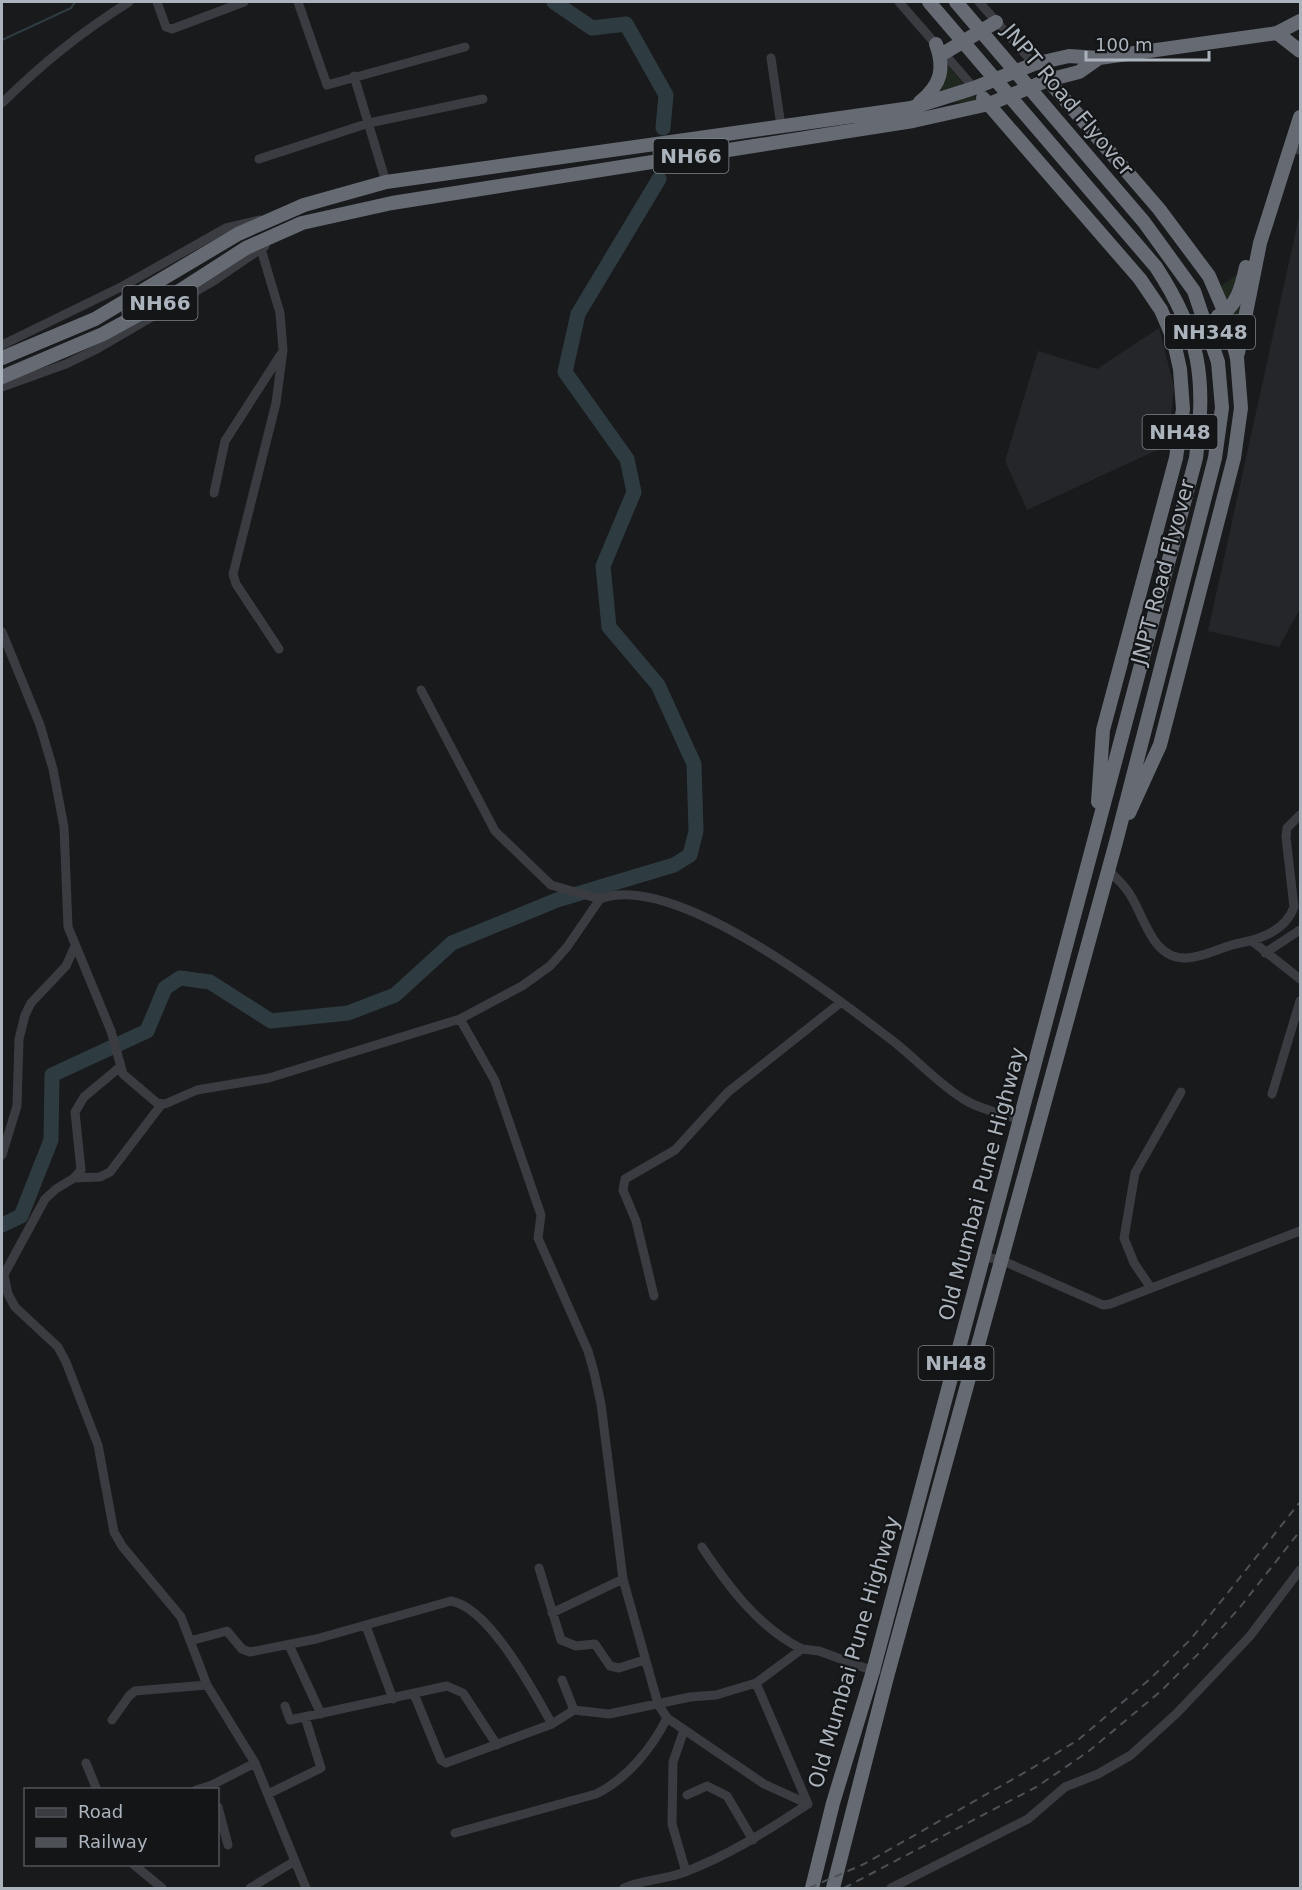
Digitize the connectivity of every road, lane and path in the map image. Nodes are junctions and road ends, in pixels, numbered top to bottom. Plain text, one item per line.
1 (129, 2) edge
2 (157, 2) edge
3 (244, 2) edge
4 (298, 2) edge
5 (899, 2) edge
6 (929, 2) edge
7 (956, 2) edge
8 (979, 2) edge
9 (1300, 21) edge
10 (996, 22) junction
11 (1272, 33) junction
12 (465, 47) dead end
13 (940, 48) junction
14 (1300, 51) edge
15 (771, 58) dead end
16 (1099, 58) junction
17 (1034, 64) junction
18 (354, 76) junction
19 (1048, 80) junction
20 (974, 88) junction
21 (483, 99) dead end
22 (2, 103) edge
23 (989, 104) junction
24 (1070, 106) junction
25 (910, 108) junction
26 (1300, 117) edge
27 (369, 123) junction
28 (781, 126) junction
29 (1018, 138) junction
30 (1296, 149) edge
31 (259, 159) dead end
32 (386, 182) junction
33 (274, 218) junction
34 (283, 231) junction
35 (1260, 243) junction
36 (261, 249) junction
37 (1225, 313) junction
38 (1173, 338) junction
39 (2, 345) edge
40 (283, 350) junction
41 (2, 358) edge
42 (1236, 358) junction
43 (2, 377) edge
44 (2, 387) edge
45 (213, 493) dead end
46 (2, 632) edge
47 (279, 650) dead end
48 (5, 651) edge
49 (421, 690) dead end
50 (1300, 815) edge
51 (1096, 837) junction
52 (1116, 842) junction
53 (1108, 870) junction
54 (596, 898) junction
55 (1300, 930) edge
56 (1252, 941) junction
57 (75, 946) junction
58 (1265, 953) junction
59 (1300, 979) edge
60 (1300, 1001) edge
61 (840, 1003) junction
62 (460, 1019) junction
63 (119, 1064) junction
64 (1181, 1092) dead end
65 (1272, 1094) dead end
66 (161, 1105) junction
67 (1021, 1120) junction
68 (2, 1155) edge
69 (74, 1178) junction
70 (1300, 1231) edge
71 (984, 1257) junction
72 (1001, 1260) junction
73 (3, 1272) edge
74 (1151, 1288) junction
75 (654, 1296) dead end
76 (702, 1547) dead end
77 (539, 1568) dead end
78 (1300, 1570) edge
79 (623, 1579) junction
80 (552, 1613) junction
81 (366, 1626) junction
82 (190, 1641) junction
83 (289, 1645) junction
84 (802, 1649) junction
85 (644, 1660) junction
86 (873, 1671) junction
87 (887, 1677) junction
88 (562, 1680) dead end
89 (756, 1683) junction
90 (207, 1685) junction
91 (414, 1694) junction
92 (393, 1699) junction
93 (658, 1704) junction
94 (285, 1706) dead end
95 (574, 1710) junction
96 (321, 1714) junction
97 (305, 1717) junction
98 (667, 1718) junction
99 (112, 1720) dead end
100 (552, 1724) junction
101 (684, 1730) junction
102 (497, 1745) junction
103 (255, 1762) junction
104 (86, 1763) dead end
105 (213, 1787) edge
106 (96, 1788) edge
107 (268, 1794) junction
108 (687, 1795) dead end
109 (835, 1796) junction
110 (854, 1802) junction
111 (808, 1804) junction
112 (219, 1816) edge
113 (455, 1833) dead end
114 (753, 1840) junction
115 (228, 1845) dead end
116 (295, 1861) junction
117 (135, 1866) edge
118 (686, 1872) junction
119 (162, 1888) edge
120 (250, 1888) edge
121 (306, 1888) edge
122 (624, 1888) edge
123 (812, 1888) edge
124 (833, 1888) edge
125 (891, 1888) edge

1 - 22 street
2 - 3 street
4 - 18 street
5 - 13 street
6 - 51 highway, JNPT Road Flyover / NH348
7 - 52 highway, JNPT Road Flyover / NH348
8 - 10 street
9 - 11 highway
10 - 13 highway
10 - 17 street
11 - 14 highway
11 - 16 highway
12 - 18 street
13 - 20 street
13 - 25 highway
15 - 28 street
16 - 17 highway
16 - 19 highway
17 - 20 highway
18 - 27 street
19 - 23 highway
19 - 24 highway
20 - 23 highway, NH48
20 - 25 highway, NH66
21 - 27 street
23 - 29 highway, NH48
23 - 34 highway, NH66
24 - 29 highway
24 - 37 highway
25 - 28 highway, NH66
26 - 30 highway, NH48
27 - 31 street
27 - 32 street
28 - 32 highway, NH66
29 - 38 highway, NH48
30 - 35 highway, NH48
32 - 33 highway, NH66
33 - 39 street
33 - 41 highway, NH66
34 - 36 street
34 - 43 highway, NH66
35 - 37 highway
35 - 42 highway, NH48
36 - 40 street
36 - 44 street
37 - 38 highway
37 - 42 highway
38 - 51 highway, NH48
40 - 45 street
40 - 47 street
42 - 52 highway, NH48
46 - 48 street
48 - 57 street
49 - 54 street
50 - 56 street
51 - 67 highway, Old Mumbai Pune Highway / NH48
52 - 53 highway, Old Mumbai Pune Highway / NH48
53 - 56 street
53 - 72 highway, Old Mumbai Pune Highway / NH48
54 - 61 street
54 - 62 street
55 - 58 street
56 - 58 street
57 - 63 street
57 - 68 street
58 - 59 street
60 - 65 street
61 - 67 street
61 - 75 street
62 - 66 street
62 - 79 street
63 - 66 street
63 - 69 street
64 - 74 street
66 - 69 street
67 - 71 highway, Old Mumbai Pune Highway / NH48
69 - 73 street
70 - 74 street
71 - 72 street
71 - 86 highway, Old Mumbai Pune Highway / NH48
72 - 74 street
72 - 87 highway, Old Mumbai Pune Highway / NH48
73 - 82 street
76 - 84 street
77 - 80 street
78 - 125 street
79 - 80 street
79 - 85 street
80 - 85 street
81 - 83 street
81 - 92 street
81 - 100 street
82 - 83 street
82 - 90 street
83 - 96 street
84 - 86 street
84 - 89 street
85 - 93 street
86 - 87 street
86 - 109 highway, Old Mumbai Pune Highway / NH48
87 - 110 highway, Old Mumbai Pune Highway / NH48
88 - 95 street
89 - 93 street
89 - 111 street
90 - 99 street
90 - 103 street
91 - 92 street
91 - 102 street
91 - 102 street
92 - 96 street
93 - 95 street
93 - 98 street
94 - 97 street
95 - 100 street
96 - 97 street
97 - 107 street
98 - 101 street
98 - 113 street
100 - 102 street
101 - 111 street
101 - 118 street
103 - 105 street
103 - 107 street
104 - 106 street
107 - 116 street
108 - 114 street
109 - 110 highway
109 - 123 highway, Old Mumbai Pune Highway / NH48
110 - 124 highway, Old Mumbai Pune Highway / NH48
111 - 114 street
112 - 115 street
114 - 118 street
116 - 120 street
116 - 121 street
117 - 119 street
118 - 122 street

